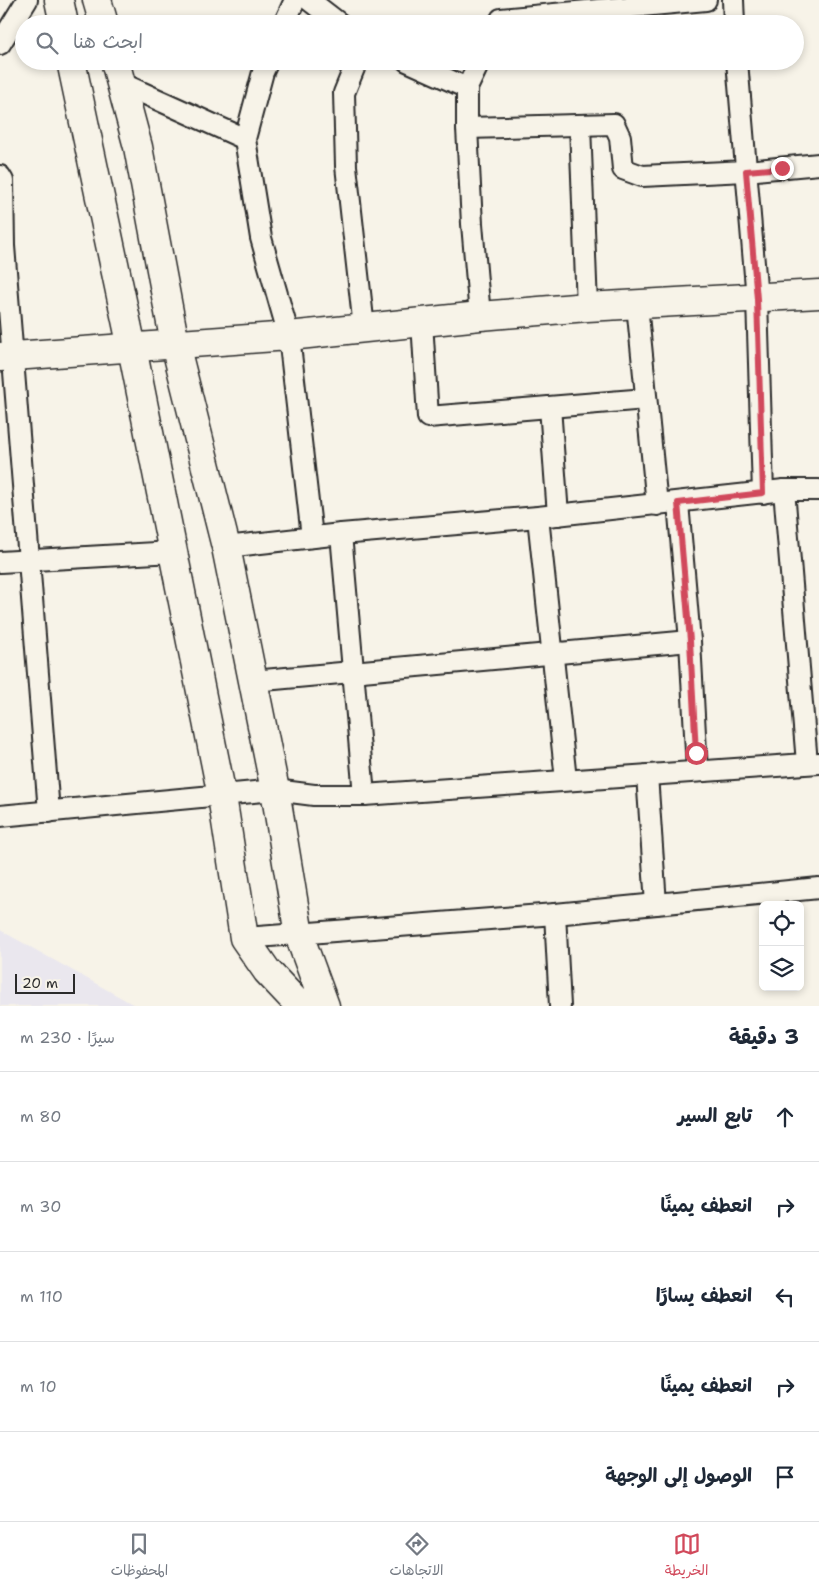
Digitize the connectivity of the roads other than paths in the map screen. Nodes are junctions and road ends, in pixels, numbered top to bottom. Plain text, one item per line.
1 (26, 0) edge
2 (59, 0) edge
3 (97, 0) edge
4 (295, 0) edge
5 (309, 0) edge
6 (510, 0) edge
7 (706, 0) edge
8 (732, 0) edge
9 (17, 15) edge
10 (62, 15) edge
11 (101, 15) edge
12 (288, 15) edge
13 (328, 15) edge
14 (503, 15) edge
15 (559, 15) edge
16 (733, 15) edge
17 (15, 19) edge
18 (0, 44) edge
19 (73, 70) edge
20 (264, 70) edge
21 (353, 70) edge
22 (427, 70) edge
23 (476, 70) edge
24 (738, 70) edge
25 (118, 72) edge
26 (468, 88) junction
27 (580, 125) junction
28 (467, 128) junction
29 (245, 139) junction
30 (819, 164) edge
31 (746, 171) junction
32 (0, 176) edge
33 (819, 294) edge
34 (757, 299) junction
35 (637, 305) junction
36 (587, 307) junction
37 (480, 316) junction
38 (422, 322) junction
39 (364, 328) junction
40 (289, 336) junction
41 (175, 344) junction
42 (132, 348) junction
43 (6, 356) edge
44 (646, 399) junction
45 (550, 407) junction
46 (784, 490) junction
47 (819, 490) edge
48 (763, 493) junction
49 (678, 503) junction
50 (658, 505) junction
51 (548, 516) junction
52 (341, 534) junction
53 (312, 537) junction
54 (226, 547) junction
55 (173, 552) junction
56 (29, 560) junction
57 (0, 562) edge
58 (690, 641) junction
59 (552, 655) junction
60 (352, 672) junction
61 (253, 681) junction
62 (813, 763) edge
63 (698, 771) junction
64 (647, 775) junction
65 (566, 780) junction
66 (275, 790) junction
67 (364, 795) junction
68 (222, 796) junction
69 (49, 812) junction
70 (0, 816) edge
71 (819, 888) edge
72 (656, 904) junction
73 (555, 914) junction
74 (299, 935) junction
75 (244, 938) junction
76 (300, 1006) edge
77 (325, 1006) edge
78 (560, 1006) edge

1 - 9 street
2 - 10 street
3 - 11 street
4 - 12 street
5 - 13 street
6 - 14 street
7 - 15 street
8 - 16 street
17 - 18 street
19 - 42 street
20 - 29 street
21 - 39 street
22 - 26 street
23 - 26 street
24 - 31 street
25 - 29 street
25 - 41 street
26 - 28 street
27 - 28 street
27 - 31 street
27 - 36 street
28 - 37 street
29 - 40 street
30 - 31 street
31 - 34 street
32 - 43 street
33 - 34 street
34 - 35 street
34 - 48 street
35 - 36 street
35 - 44 street
36 - 37 street
37 - 38 street
38 - 39 street
38 - 45 street
39 - 40 street
40 - 41 street
40 - 53 street
41 - 42 street
41 - 54 street
42 - 43 street
42 - 55 street
43 - 56 street
44 - 45 street
44 - 50 street
45 - 51 street
46 - 47 street
46 - 48 street
46 - 62 street
48 - 49 street
49 - 50 street
49 - 58 street
50 - 51 street
51 - 52 street
51 - 59 street
52 - 53 street
52 - 60 street
53 - 54 street
54 - 61 street
55 - 56 street
55 - 68 street
56 - 57 street
56 - 69 street
58 - 59 street
58 - 63 street
59 - 60 street
59 - 65 street
60 - 61 street
60 - 67 street
61 - 66 street
62 - 63 street
63 - 64 street
64 - 65 street
64 - 72 street
65 - 67 street
66 - 67 street
66 - 68 street
66 - 74 street
68 - 69 street
68 - 75 street
69 - 70 street
71 - 72 street
72 - 73 street
73 - 74 street
73 - 78 street
74 - 75 street
74 - 77 street
75 - 76 street

